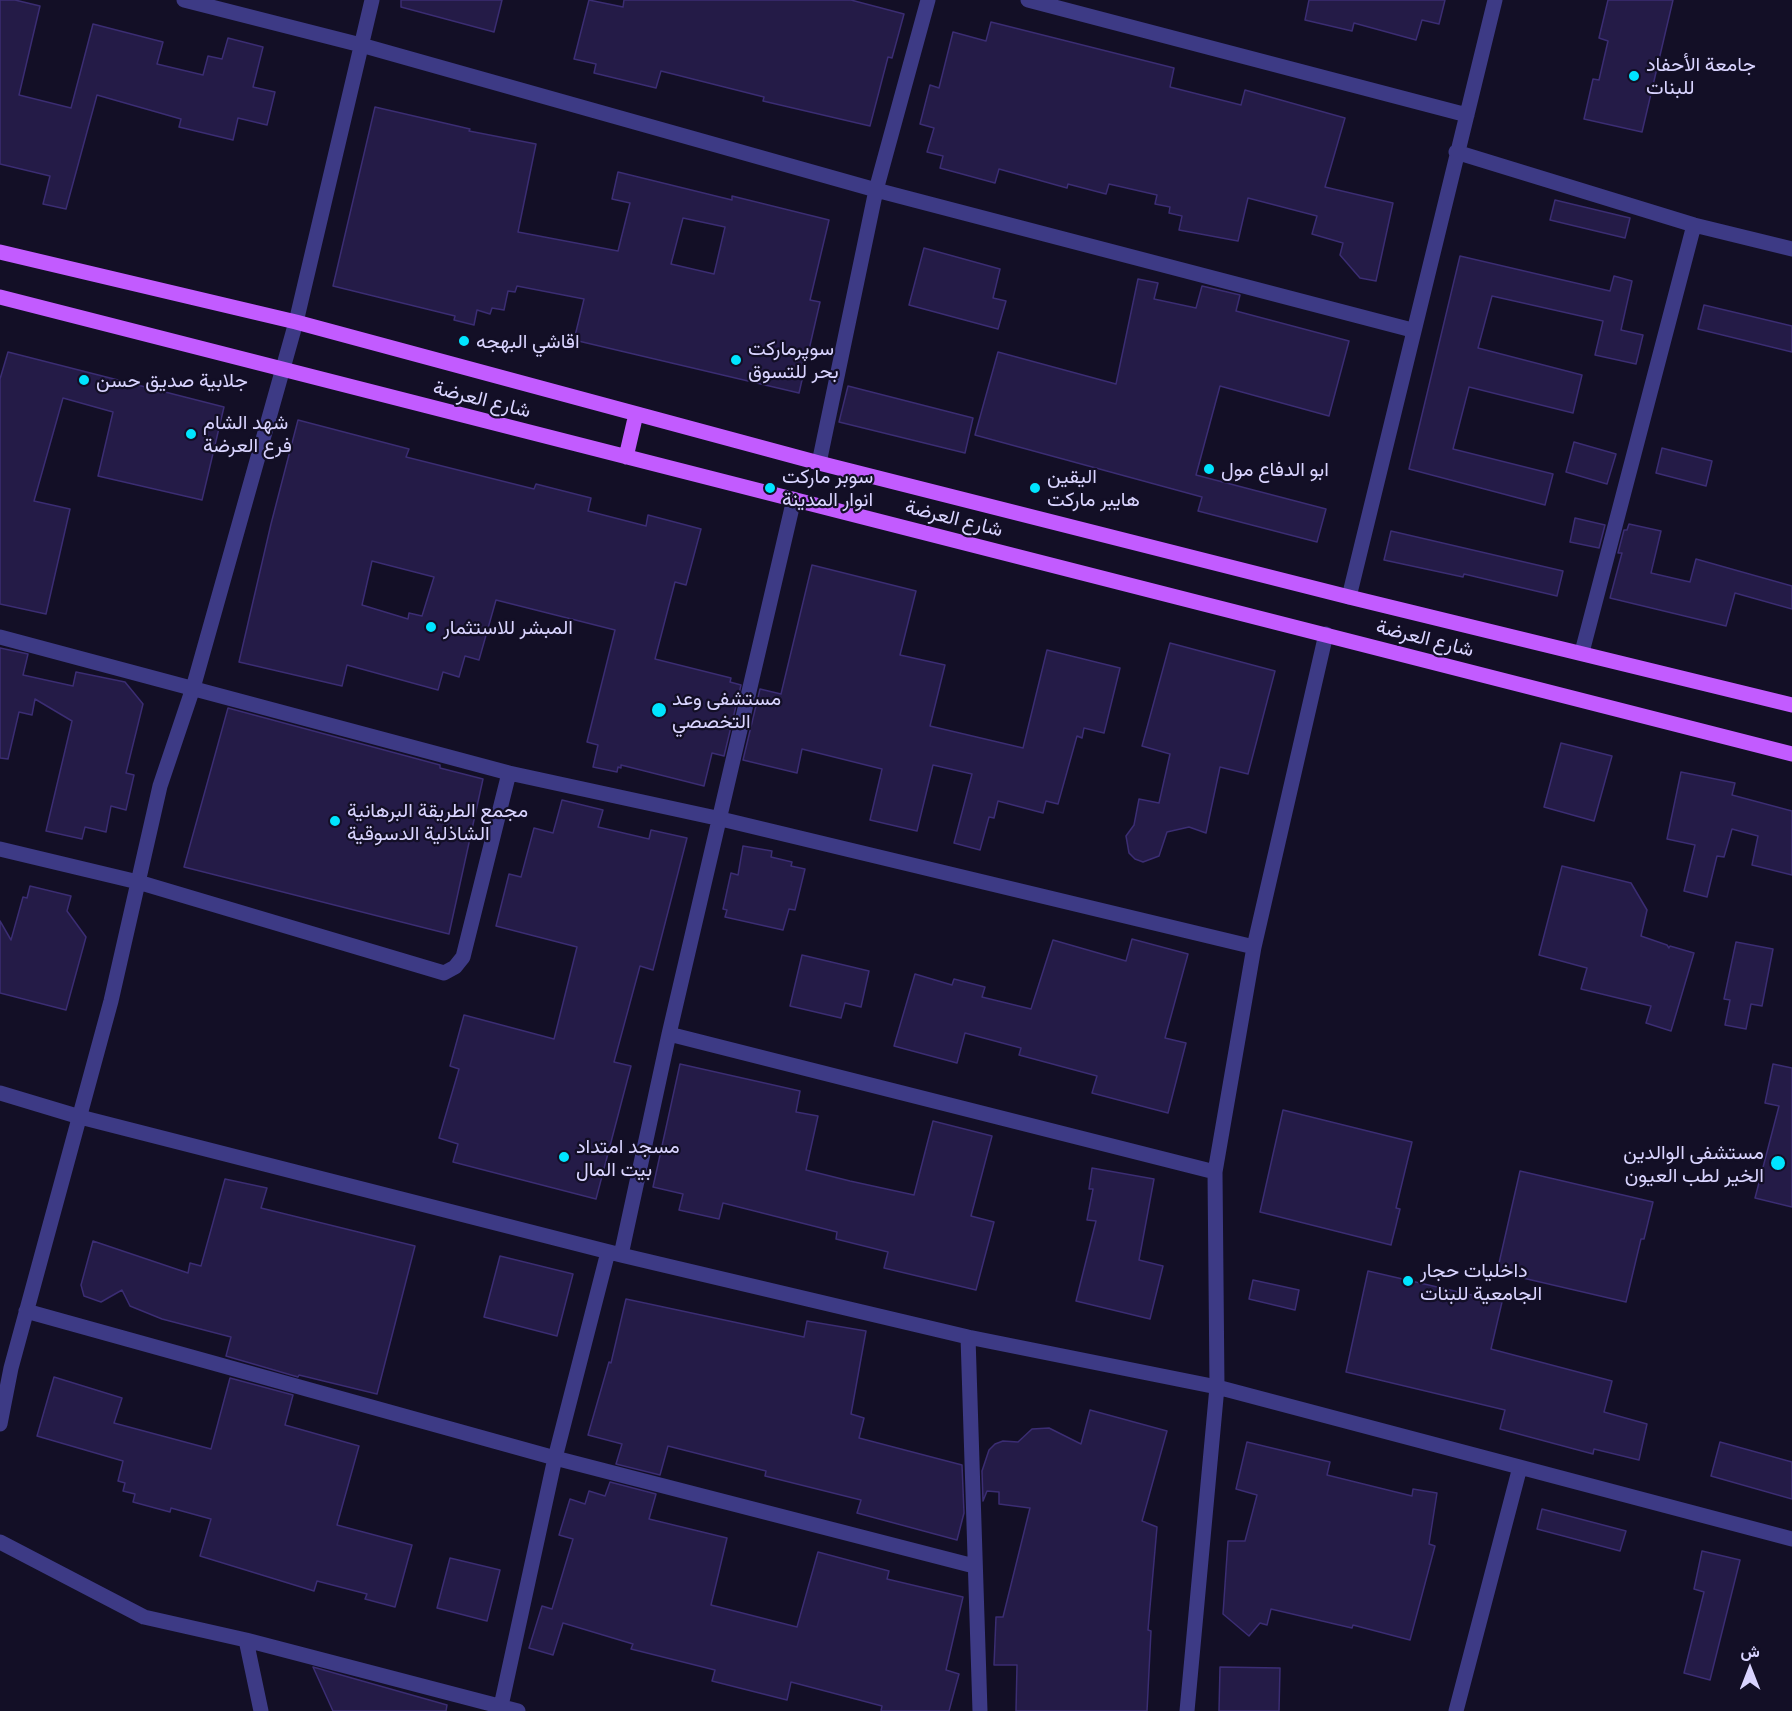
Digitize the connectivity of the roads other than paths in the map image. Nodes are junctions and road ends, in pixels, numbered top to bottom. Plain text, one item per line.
1 (184, 0) edge
2 (372, 0) edge
3 (928, 0) edge
4 (1028, 0) edge
5 (1495, 0) edge
6 (361, 45) junction
7 (1467, 115) junction
8 (1456, 152) junction
9 (876, 190) junction
10 (1694, 225) junction
11 (1792, 249) edge
12 (0, 252) edge
13 (0, 297) edge
14 (296, 322) junction
15 (1412, 330) junction
16 (283, 371) junction
17 (636, 414) junction
18 (626, 457) junction
19 (819, 463) junction
20 (794, 499) junction
21 (1349, 597) junction
22 (1326, 634) junction
23 (0, 637) edge
24 (1582, 652) junction
25 (193, 688) junction
26 (1792, 705) edge
27 (1792, 754) edge
28 (509, 773) junction
29 (721, 819) junction
30 (0, 849) edge
31 (138, 882) junction
32 (1254, 947) junction
33 (669, 1034) junction
34 (0, 1094) edge
35 (80, 1117) junction
36 (1215, 1172) junction
37 (615, 1254) junction
38 (26, 1311) junction
39 (968, 1337) junction
40 (5, 1366) edge
41 (1216, 1387) junction
42 (0, 1424) edge
43 (555, 1458) junction
44 (1520, 1467) junction
45 (1792, 1539) edge
46 (0, 1542) edge
47 (974, 1566) junction
48 (246, 1640) junction
49 (501, 1706) junction
50 (261, 1711) edge
51 (518, 1711) edge
52 (980, 1711) edge
53 (1187, 1711) edge
54 (1456, 1711) edge

1 - 6 street
2 - 6 street
3 - 9 street
4 - 7 street
5 - 7 street
6 - 9 street
6 - 14 street
7 - 8 street
8 - 10 street
8 - 15 street
9 - 15 street
9 - 19 street
10 - 11 street
10 - 24 street
12 - 14 main road, شارع العرضة
13 - 16 main road, شارع العرضة
14 - 16 street
14 - 17 main road, شارع العرضة
15 - 21 street
16 - 18 main road, شارع العرضة
16 - 25 street
17 - 18 main road
17 - 19 main road, شارع العرضة
18 - 20 main road, شارع العرضة
19 - 21 main road, شارع العرضة
20 - 22 main road, شارع العرضة
20 - 29 street
21 - 24 main road, شارع العرضة
22 - 27 main road, شارع العرضة
22 - 32 street
23 - 25 street
24 - 26 main road, شارع العرضة
25 - 28 street
25 - 31 street
28 - 29 street
28 - 31 street
29 - 32 street
29 - 33 street
30 - 31 street
31 - 35 street
32 - 36 street
33 - 36 street
33 - 37 street
34 - 35 street
35 - 37 street
35 - 38 street
36 - 41 street
37 - 39 street
37 - 43 street
38 - 40 street
38 - 43 street
39 - 41 street
39 - 47 street
40 - 42 street
41 - 44 street
41 - 53 street
43 - 47 street
43 - 49 street
44 - 45 street
44 - 54 street
46 - 48 street
47 - 52 street
48 - 49 street
48 - 50 street
49 - 51 street

